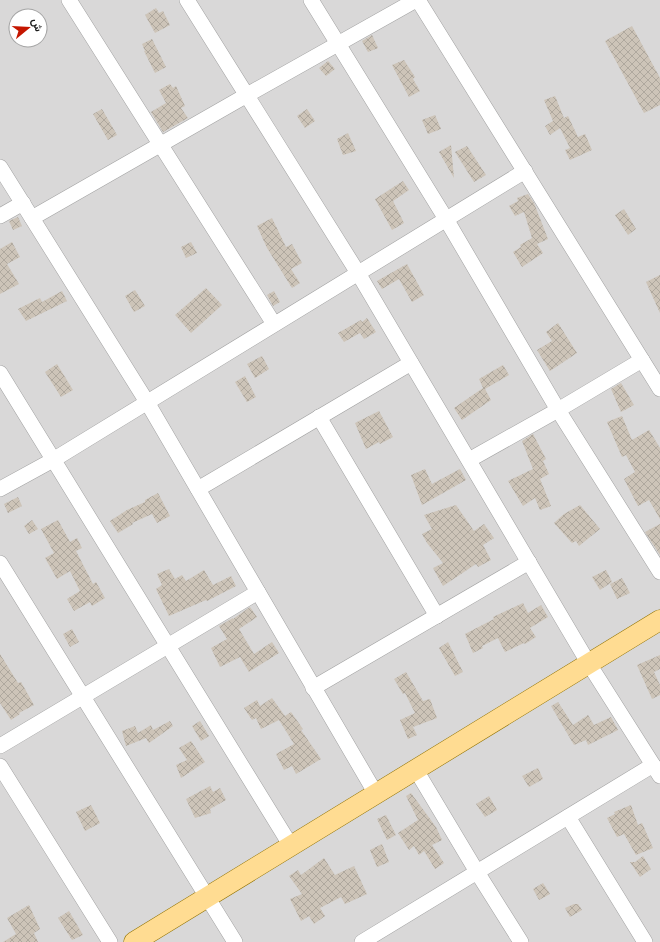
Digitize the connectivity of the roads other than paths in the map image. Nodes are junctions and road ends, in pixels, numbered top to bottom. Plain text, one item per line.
1 (69, 0) edge
2 (188, 0) edge
3 (311, 0) edge
4 (417, 0) edge
5 (338, 44) junction
6 (247, 95) junction
7 (160, 145) junction
8 (0, 168) edge
9 (525, 171) junction
10 (23, 203) junction
11 (0, 216) edge
12 (32, 218) junction
13 (446, 219) junction
14 (358, 273) junction
15 (274, 324) junction
16 (642, 360) junction
17 (411, 363) junction
18 (0, 373) edge
19 (660, 389) edge
20 (147, 402) junction
21 (558, 410) junction
22 (319, 418) junction
23 (53, 460) junction
24 (469, 460) junction
25 (0, 488) edge
26 (198, 489) junction
27 (529, 562) junction
28 (0, 563) edge
29 (660, 572) edge
30 (258, 592) junction
31 (437, 616) junction
32 (660, 620) edge
33 (168, 646) junction
34 (589, 664) junction
35 (313, 688) junction
36 (83, 697) junction
37 (0, 746) edge
38 (0, 766) edge
39 (416, 770) junction
40 (657, 770) edge
41 (376, 794) junction
42 (568, 817) junction
43 (291, 846) junction
44 (477, 872) junction
45 (207, 898) junction
46 (110, 942) edge
47 (134, 942) edge
48 (235, 942) edge
49 (362, 942) edge
50 (522, 942) edge
51 (645, 942) edge

1 - 7 street
2 - 6 street
3 - 5 street
4 - 5 street
4 - 9 street
5 - 6 street
5 - 13 street
6 - 7 street
6 - 14 street
7 - 12 street
7 - 15 street
8 - 10 street
9 - 13 street
9 - 16 street
10 - 11 street
10 - 12 street
12 - 20 street
13 - 14 street
13 - 21 street
14 - 15 street
14 - 17 street
15 - 20 street
16 - 19 street
16 - 21 street
17 - 22 street
17 - 24 street
18 - 23 street
20 - 23 street
20 - 26 street
21 - 24 street
21 - 29 street
22 - 26 street
22 - 31 street
23 - 25 street
23 - 33 street
24 - 27 street
26 - 30 street
27 - 31 street
27 - 34 street
28 - 36 street
30 - 33 street
30 - 35 street
31 - 35 street
32 - 34 main road
33 - 36 street
33 - 43 street
34 - 39 main road
34 - 40 street
35 - 41 street
36 - 37 street
36 - 45 street
38 - 46 street
39 - 41 main road
39 - 44 street
40 - 42 street
41 - 43 main road
42 - 44 street
42 - 51 street
43 - 45 main road
44 - 49 street
44 - 50 street
45 - 47 main road
45 - 48 street

